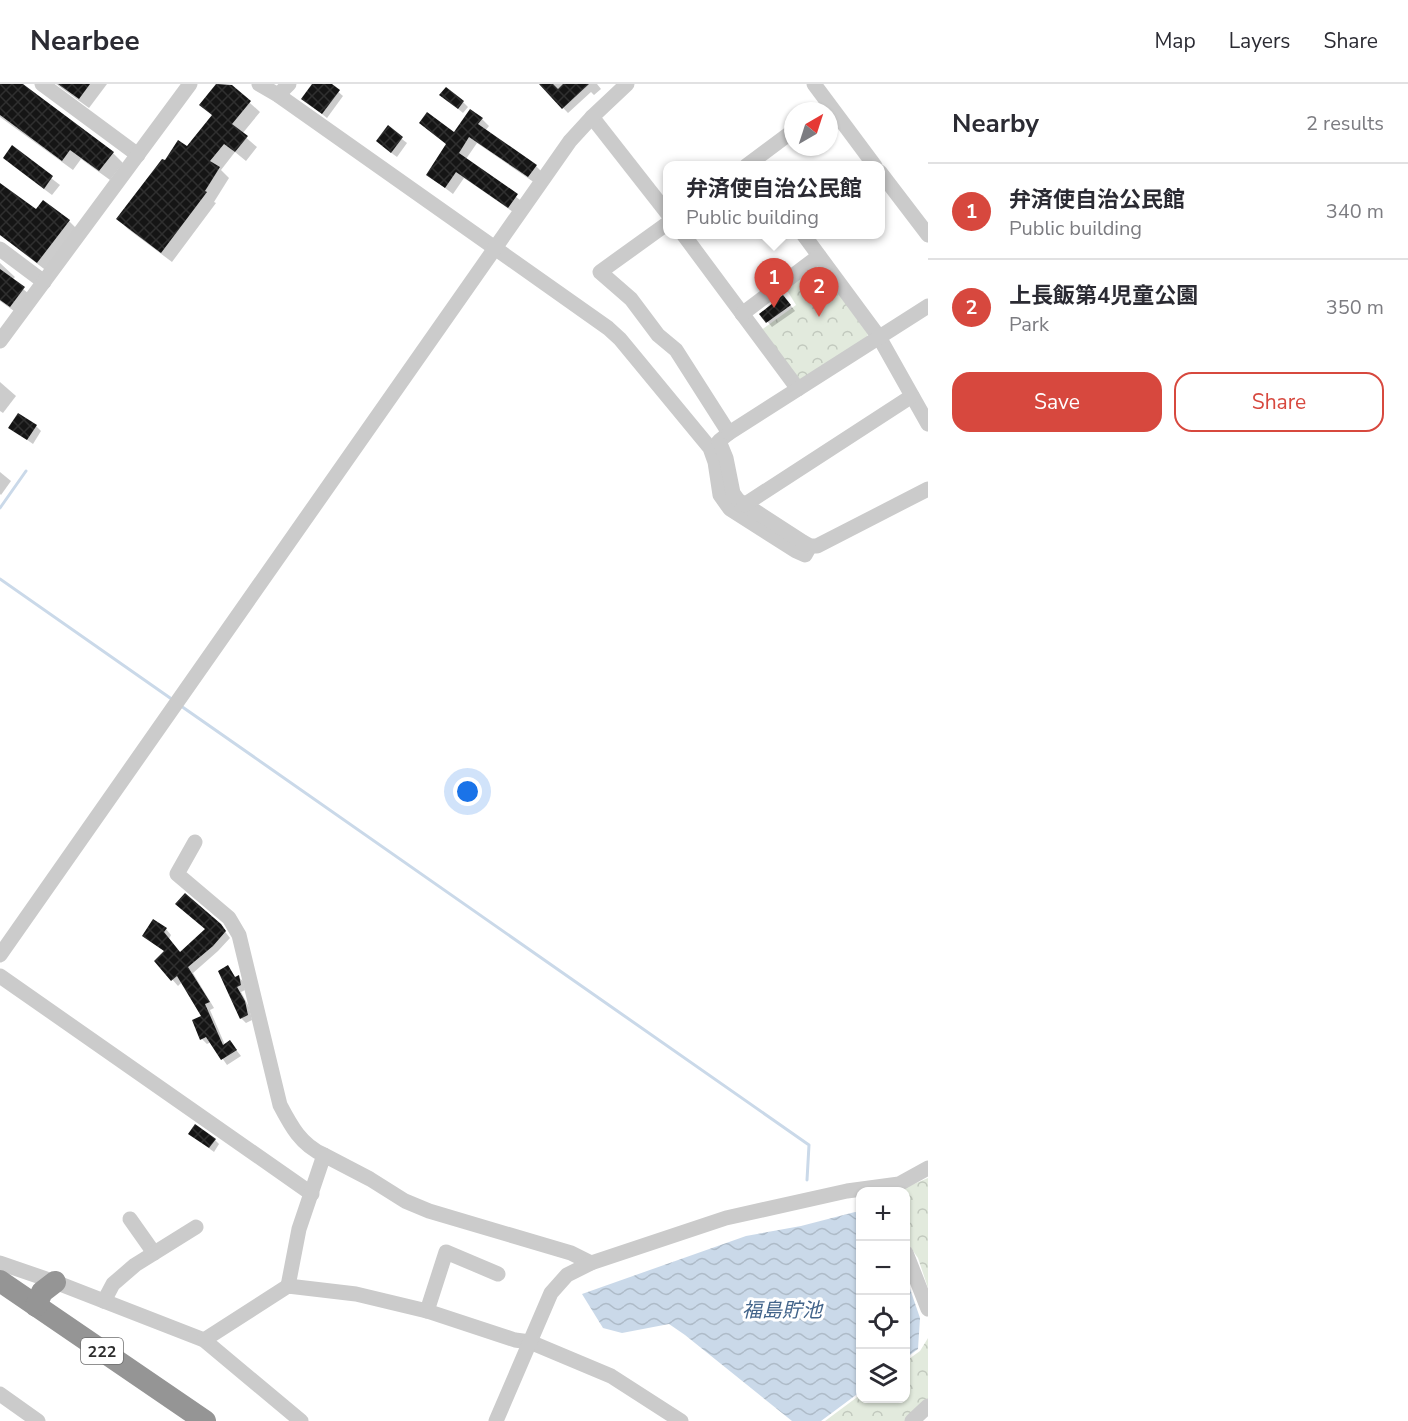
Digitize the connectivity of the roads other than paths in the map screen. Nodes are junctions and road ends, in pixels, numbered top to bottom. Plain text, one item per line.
1 (42, 84) edge
2 (190, 84) edge
3 (259, 84) edge
4 (289, 84) edge
5 (627, 84) edge
6 (814, 84) edge
7 (278, 95) junction
8 (822, 102) edge
9 (592, 117) junction
10 (838, 123) edge
11 (784, 138) edge
12 (138, 155) junction
13 (754, 161) edge
14 (871, 161) edge
15 (885, 179) edge
16 (663, 208) edge
17 (663, 227) edge
18 (928, 235) edge
19 (687, 239) edge
20 (807, 239) edge
21 (494, 247) junction
22 (0, 249) edge
23 (819, 256) junction
24 (44, 282) junction
25 (928, 306) edge
26 (742, 314) junction
27 (879, 337) junction
28 (0, 341) edge
29 (798, 389) junction
30 (912, 396) junction
31 (928, 424) edge
32 (729, 433) junction
33 (928, 489) edge
34 (744, 505) junction
35 (810, 546) junction
36 (195, 842) dead end
37 (0, 955) edge
38 (0, 976) edge
39 (324, 1155) junction
40 (928, 1168) edge
41 (886, 1187) edge
42 (856, 1191) edge
43 (312, 1194) junction
44 (130, 1219) dead end
45 (196, 1227) dead end
46 (154, 1252) junction
47 (0, 1263) edge
48 (591, 1263) junction
49 (910, 1263) edge
50 (498, 1274) dead end
51 (0, 1281) edge
52 (55, 1282) junction
53 (288, 1286) junction
54 (104, 1301) junction
55 (36, 1306) junction
56 (928, 1309) edge
57 (427, 1311) junction
58 (204, 1340) junction
59 (530, 1342) junction
60 (0, 1394) edge
61 (928, 1406) edge
62 (38, 1421) edge
63 (205, 1421) edge
64 (301, 1421) edge
65 (496, 1421) edge
66 (681, 1421) edge
67 (912, 1421) edge

1 - 12 street
2 - 12 street
3 - 7 street
4 - 7 street
5 - 9 street
6 - 8 street
7 - 21 street
9 - 16 street
9 - 21 street
10 - 14 street
11 - 13 street
12 - 24 street
15 - 18 street
17 - 32 street
19 - 26 street
20 - 23 street
21 - 35 street
21 - 37 street
22 - 24 street
23 - 26 street
23 - 27 street
24 - 28 street
25 - 27 street
26 - 29 street
27 - 29 street
27 - 30 street
29 - 32 street
30 - 31 street
30 - 34 street
32 - 34 street
33 - 35 street
34 - 35 street
36 - 39 street
38 - 43 street
39 - 43 street
39 - 48 street
40 - 41 street
42 - 48 street
43 - 53 street
44 - 46 street
45 - 46 street
46 - 54 street
47 - 52 street
48 - 59 street
49 - 56 street
50 - 57 street
51 - 55 highway, 222
52 - 54 street
52 - 55 highway
53 - 57 street
53 - 58 street
54 - 58 street
55 - 63 highway, 222
57 - 59 street
58 - 64 street
59 - 65 street
59 - 66 street
60 - 62 street
61 - 67 street

